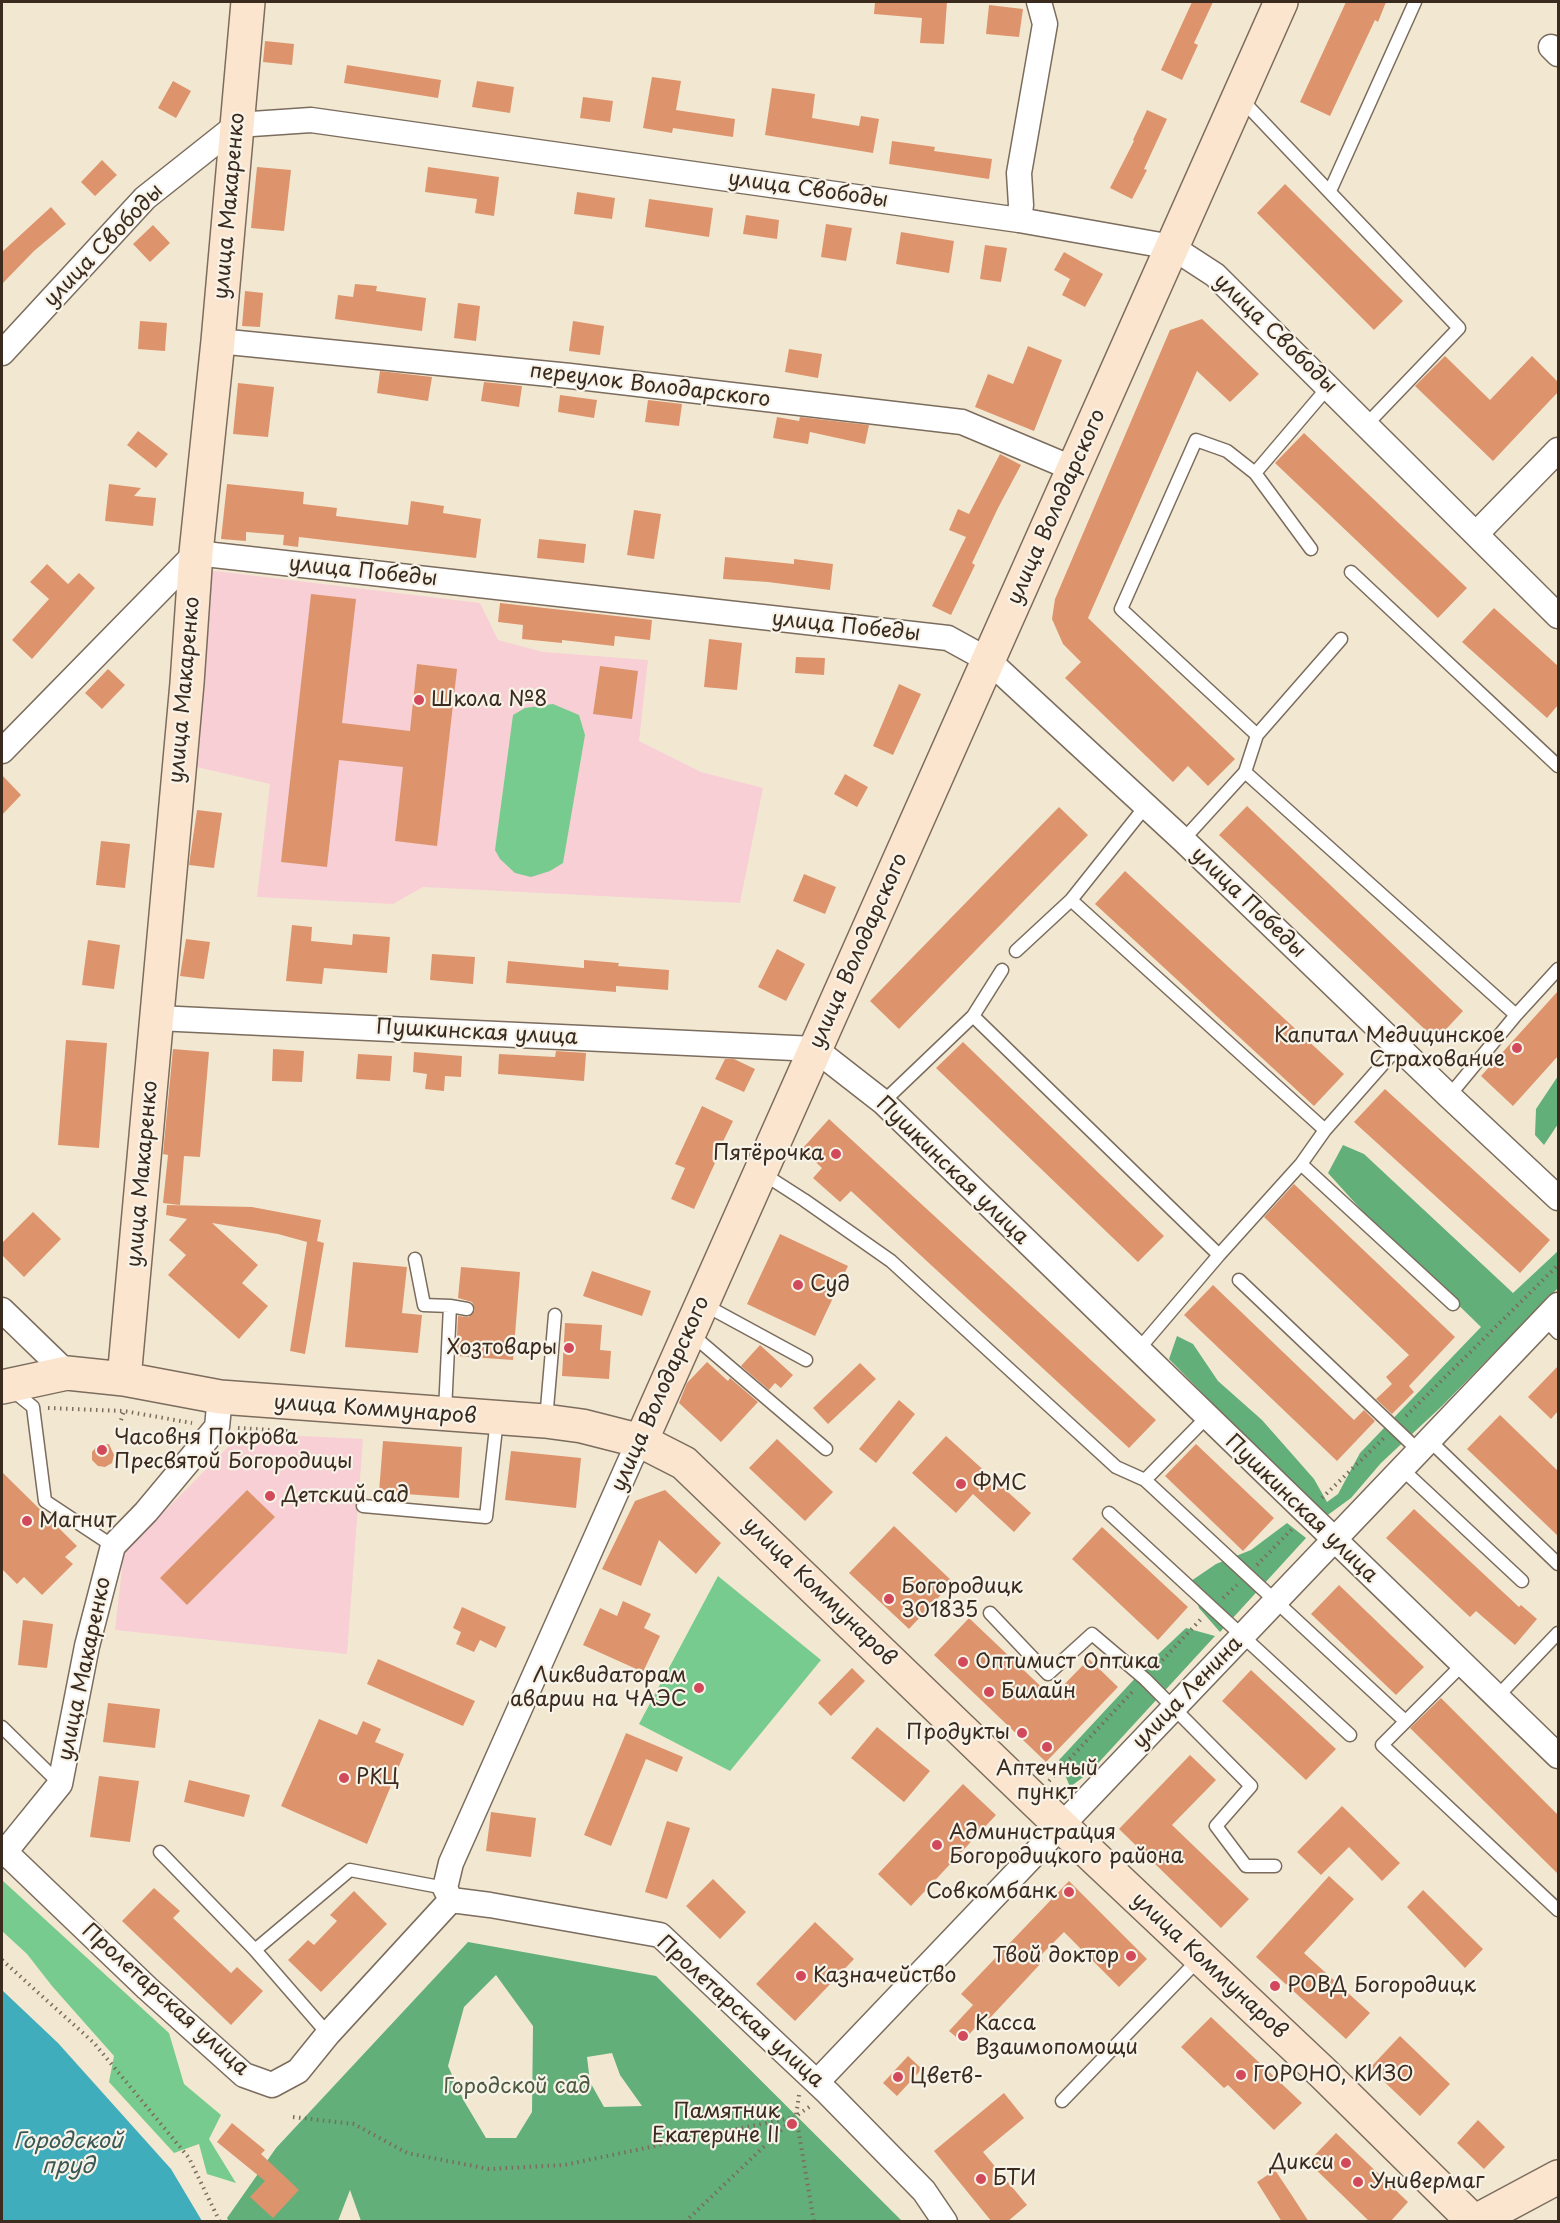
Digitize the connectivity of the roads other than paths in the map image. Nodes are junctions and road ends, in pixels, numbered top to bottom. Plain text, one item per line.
1 (248, 2) edge
2 (1039, 2) edge
3 (1281, 2) edge
4 (1415, 2) edge
5 (1239, 97) junction
6 (237, 125) junction
7 (1330, 191) junction
8 (1019, 220) junction
9 (1172, 247) junction
10 (218, 341) junction
11 (2, 353) edge
12 (1329, 386) junction
13 (1367, 424) junction
14 (1558, 450) edge
15 (1074, 469) junction
16 (1255, 473) junction
17 (1476, 534) junction
18 (1311, 549) dead end
19 (196, 553) junction
20 (1351, 572) dead end
21 (1558, 616) edge
22 (1341, 639) dead end
23 (988, 660) junction
24 (1257, 735) junction
25 (2, 752) edge
26 (1558, 766) edge
27 (1245, 772) junction
28 (1145, 807) junction
29 (1184, 840) junction
30 (1071, 900) junction
31 (1016, 951) dead end
32 (1558, 969) edge
33 (1002, 970) dead end
34 (1516, 1015) junction
35 (973, 1016) junction
36 (157, 1018) junction
37 (1398, 1047) junction
38 (815, 1049) junction
39 (1449, 1096) junction
40 (883, 1102) junction
41 (1325, 1130) junction
42 (1302, 1164) junction
43 (761, 1172) junction
44 (1558, 1198) edge
45 (1220, 1255) junction
46 (415, 1259) dead end
47 (1239, 1280) dead end
48 (1453, 1304) dead end
49 (450, 1306) junction
50 (467, 1309) dead end
51 (2, 1311) edge
52 (555, 1315) dead end
53 (696, 1318) junction
54 (1554, 1319) edge
55 (1138, 1350) junction
56 (806, 1360) dead end
57 (67, 1373) junction
58 (124, 1379) junction
59 (4, 1386) edge
60 (218, 1412) junction
61 (445, 1415) junction
62 (1207, 1417) junction
63 (497, 1419) junction
64 (546, 1421) junction
65 (641, 1441) junction
66 (1424, 1446) junction
67 (826, 1449) dead end
68 (1402, 1469) junction
69 (1145, 1480) junction
70 (363, 1506) dead end
71 (1109, 1513) dead end
72 (1334, 1540) junction
73 (113, 1546) junction
74 (1558, 1564) edge
75 (1522, 1581) dead end
76 (1275, 1601) junction
77 (990, 1613) dead end
78 (1558, 1633) edge
79 (1242, 1636) junction
80 (1462, 1665) junction
81 (1496, 1698) junction
82 (1174, 1707) junction
83 (1405, 1721) junction
84 (2, 1727) edge
85 (1350, 1735) dead end
86 (1558, 1756) edge
87 (60, 1784) junction
88 (1062, 1825) junction
89 (3, 1851) edge
90 (160, 1852) dead end
91 (1275, 1866) dead end
92 (448, 1894) junction
93 (1558, 1910) edge
94 (255, 1950) junction
95 (1200, 1958) junction
96 (328, 2034) junction
97 (817, 2082) junction
98 (1062, 2101) dead end
99 (1558, 2177) edge
100 (945, 2222) edge
101 (1468, 2222) edge
102 (1474, 2222) edge

1 - 6 main road, улица Макаренко
2 - 8 street
3 - 5 main road, улица Володарского
4 - 7 lane
5 - 7 lane
5 - 9 main road, улица Володарского
6 - 8 street, улица Свободы
6 - 10 main road, улица Макаренко
6 - 11 street, улица Свободы
7 - 13 lane
8 - 9 street, улица Свободы
9 - 12 street, улица Свободы
9 - 15 main road, улица Володарского
10 - 15 street, переулок Володарского
10 - 19 main road, улица Макаренко
12 - 13 street, улица Свободы
12 - 16 lane
13 - 17 street, улица Свободы
14 - 17 street
15 - 23 main road, улица Володарского
16 - 18 lane
16 - 24 lane
17 - 21 street, улица Свободы
19 - 23 street, улица Победы
19 - 25 street
19 - 36 main road, улица Макаренко
20 - 26 lane
22 - 24 lane
23 - 28 street, улица Победы
23 - 38 main road, улица Володарского
24 - 27 lane
27 - 29 lane
27 - 34 lane
28 - 29 street, улица Победы
28 - 30 lane
29 - 37 street, улица Победы
30 - 31 lane
30 - 41 lane
32 - 34 lane
33 - 35 lane
34 - 39 lane
35 - 40 lane
35 - 45 lane
36 - 38 street, Пушкинская улица
36 - 58 main road, улица Макаренко
37 - 39 street, улица Победы
37 - 41 lane
38 - 40 street, Пушкинская улица
38 - 43 main road, улица Володарского
39 - 44 street, улица Победы
40 - 55 street, Пушкинская улица
41 - 42 lane
42 - 45 lane
42 - 48 lane
43 - 53 main road, улица Володарского
43 - 69 lane
45 - 55 lane
46 - 49 lane
47 - 66 lane
49 - 50 lane
49 - 61 lane
51 - 57 street
52 - 64 lane
53 - 56 lane
53 - 65 main road, улица Володарского
53 - 67 lane
54 - 66 street, улица Ленина
55 - 62 street, Пушкинская улица
57 - 58 main road, улица Коммунаров
57 - 59 main road, улица Коммунаров
58 - 60 main road, улица Коммунаров
59 - 73 lane
60 - 61 main road, улица Коммунаров
60 - 73 street, улица Макаренко
61 - 63 main road, улица Коммунаров
62 - 69 lane
62 - 72 street, Пушкинская улица
63 - 64 main road, улица Коммунаров
63 - 70 lane
64 - 65 main road, улица Коммунаров
65 - 88 main road, улица Коммунаров
65 - 92 street, улица Володарского
66 - 68 street, улица Ленина
66 - 74 lane
68 - 72 street, улица Ленина
68 - 75 lane
69 - 76 lane
71 - 79 lane
72 - 76 street, улица Ленина
72 - 80 street, Пушкинская улица
73 - 87 street, улица Макаренко
76 - 79 street, улица Ленина
76 - 83 lane
77 - 82 lane
78 - 81 lane
79 - 82 street, улица Ленина
79 - 85 lane
80 - 81 street, Пушкинская улица
80 - 83 lane
81 - 86 street, Пушкинская улица
82 - 88 street, улица Ленина
82 - 91 lane
83 - 93 lane
84 - 87 lane
87 - 89 street, улица Макаренко
88 - 95 main road, улица Коммунаров
88 - 97 street, улица Ленина
89 - 96 street, Пролетарская улица
90 - 94 lane
92 - 94 lane
92 - 96 street, Пролетарская улица
92 - 97 street, Пролетарская улица
94 - 96 lane
95 - 98 lane
95 - 101 main road, улица Коммунаров
97 - 100 street, Пролетарская улица
99 - 102 main road

